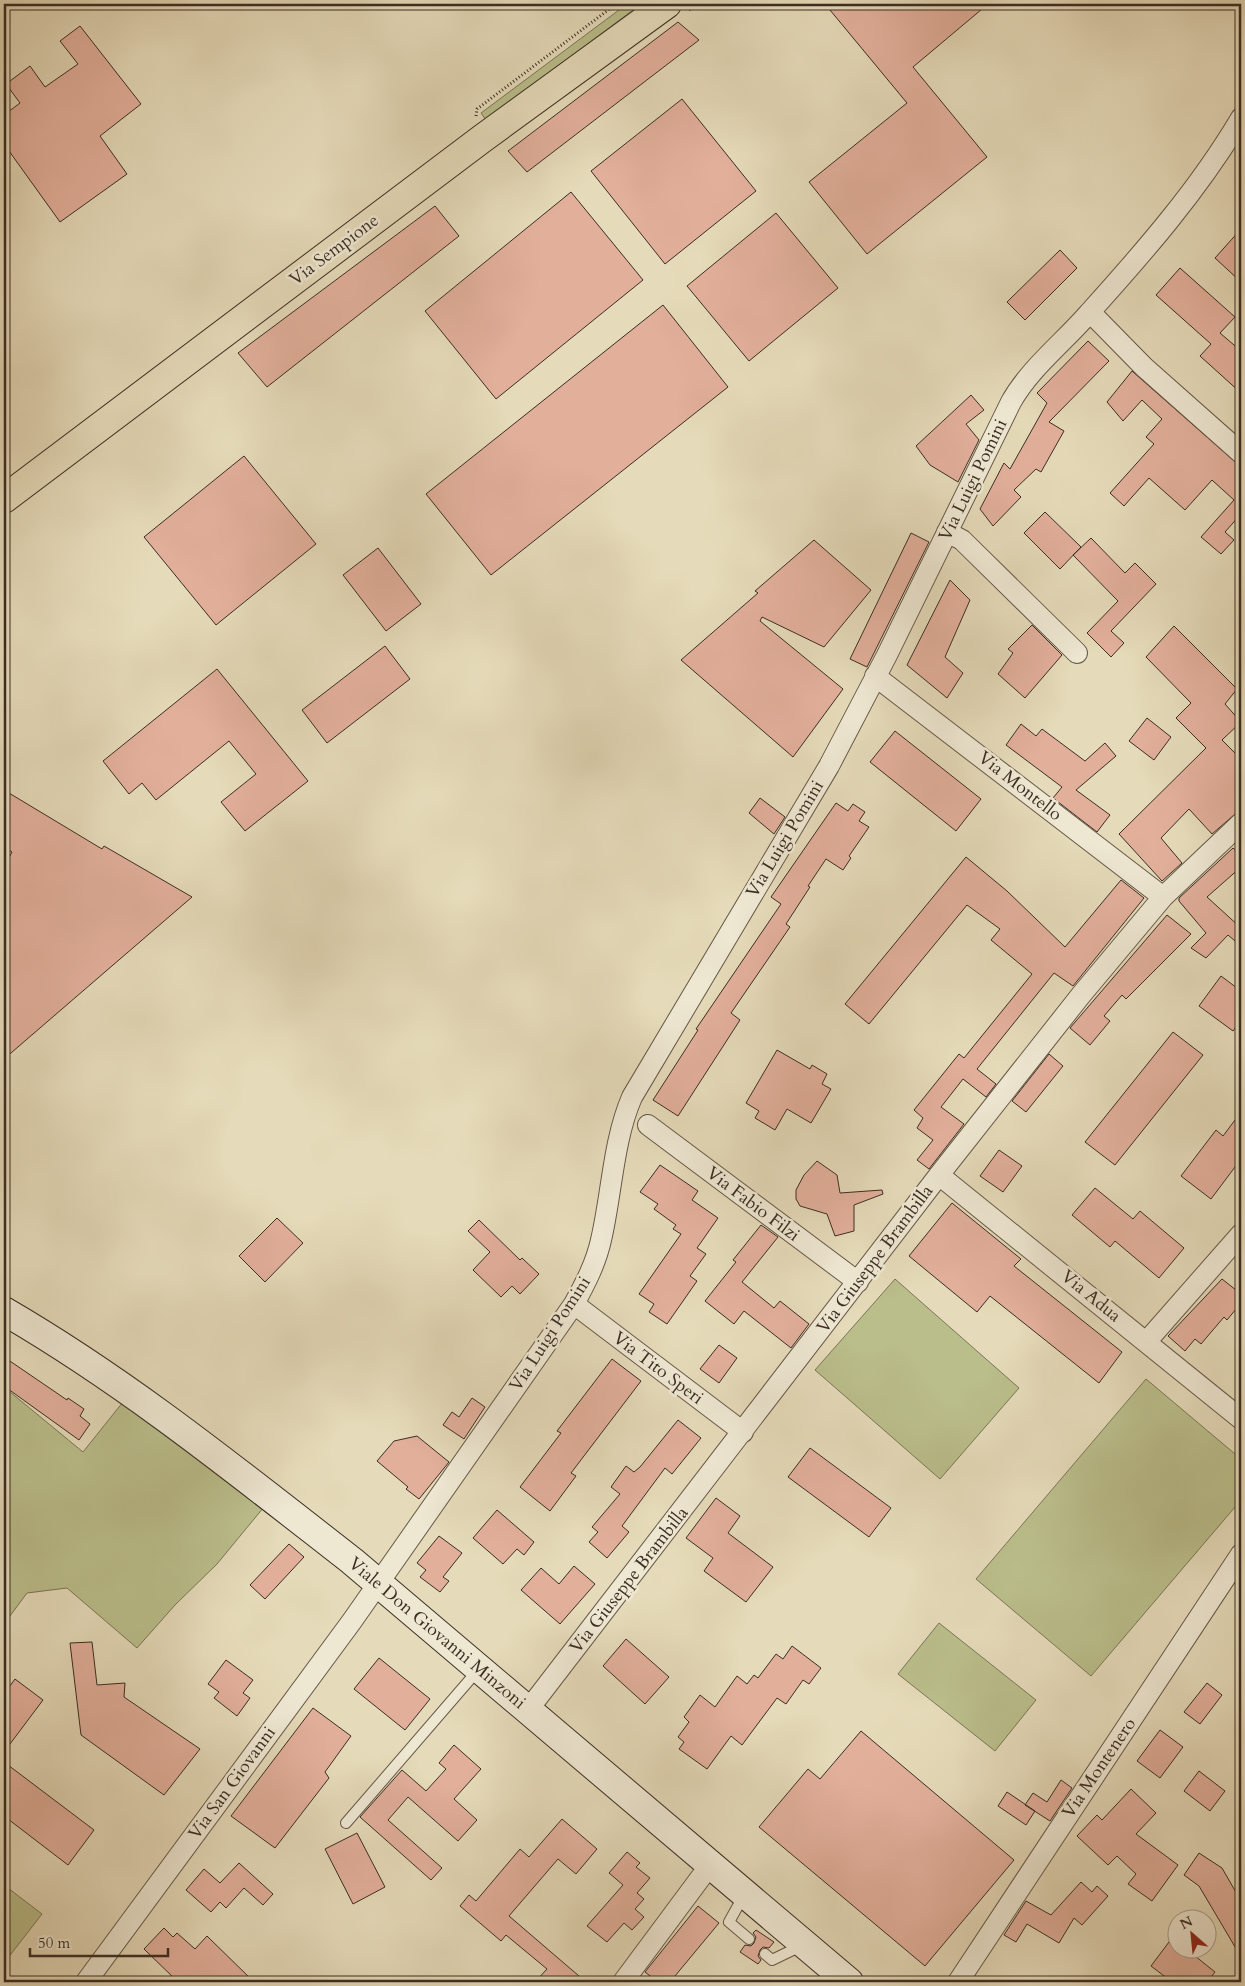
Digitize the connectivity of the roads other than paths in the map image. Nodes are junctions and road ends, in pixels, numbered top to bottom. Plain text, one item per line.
1 (667, 4) edge
2 (1241, 118) edge
3 (1090, 312) junction
4 (1241, 453) edge
5 (4, 500) edge
6 (947, 532) junction
7 (1078, 653) dead end
8 (876, 676) junction
9 (1241, 823) edge
10 (1164, 897) junction
11 (648, 1125) dead end
12 (939, 1175) junction
13 (1241, 1234) edge
14 (858, 1282) junction
15 (574, 1304) junction
16 (4, 1311) edge
17 (1147, 1341) junction
18 (1241, 1419) edge
19 (742, 1432) junction
20 (1241, 1554) edge
21 (378, 1584) junction
22 (480, 1669) junction
23 (528, 1710) junction
24 (346, 1823) dead end
25 (710, 1865) junction
26 (744, 1894) junction
27 (749, 1939) dead end
28 (804, 1944) junction
29 (765, 1954) dead end
30 (86, 1982) edge
31 (623, 1982) edge
32 (849, 1982) edge
33 (958, 1982) edge

1 - 5 main road, Via Sempione
2 - 3 street, Via Luigi Pomini
3 - 4 street
3 - 6 street, Via Luigi Pomini
6 - 7 street
6 - 8 street, Via Luigi Pomini
8 - 10 street, Via Montello
8 - 15 street, Via Luigi Pomini
9 - 10 street, Via Giuseppe Brambilla
10 - 12 street, Via Giuseppe Brambilla
11 - 14 street, Via Fabio Filzi
12 - 14 street, Via Giuseppe Brambilla
12 - 17 street, Via Adua
13 - 17 street
14 - 19 street, Via Giuseppe Brambilla
15 - 19 street, Via Tito Speri
15 - 21 street, Via Luigi Pomini
16 - 21 street, Viale Don Giovanni Minzoni
17 - 18 street, Via Adua
19 - 23 street, Via Giuseppe Brambilla
20 - 33 street, Via Montenero
21 - 22 street, Viale Don Giovanni Minzoni
21 - 30 street, Via San Giovanni
22 - 23 street, Viale Don Giovanni Minzoni
22 - 24 lane
23 - 25 street, Viale Don Giovanni Minzoni
25 - 26 street, Viale Don Giovanni Minzoni
25 - 31 street
26 - 27 lane
26 - 28 street, Viale Don Giovanni Minzoni
28 - 29 lane
28 - 32 street, Viale Don Giovanni Minzoni

